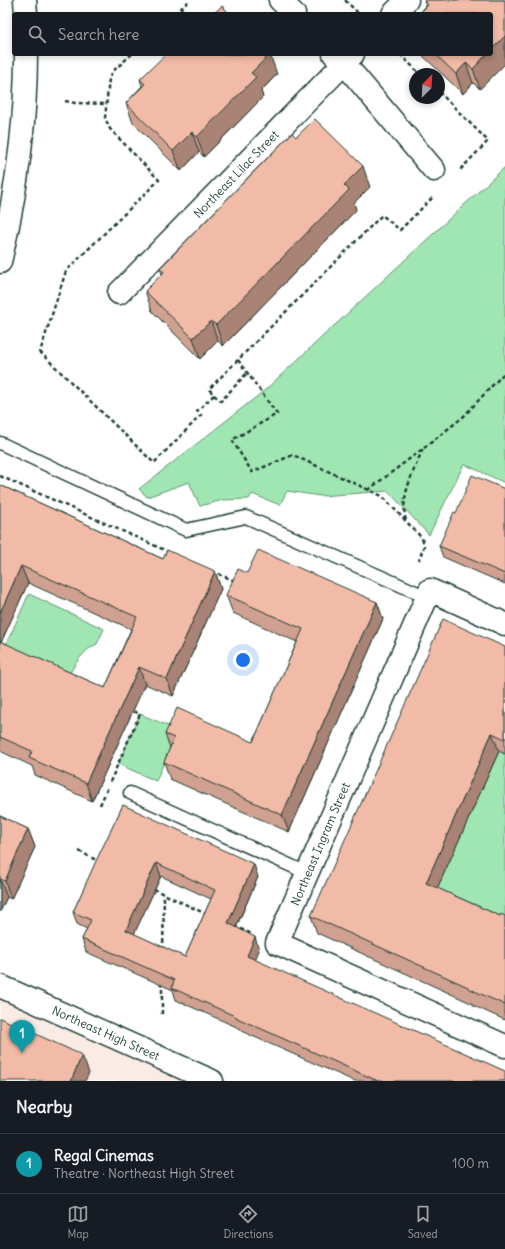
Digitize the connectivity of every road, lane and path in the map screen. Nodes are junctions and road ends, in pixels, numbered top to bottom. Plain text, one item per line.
1 (25, 0) edge
2 (190, 0) edge
3 (280, 0) edge
4 (345, 0) edge
5 (407, 0) edge
6 (26, 12) edge
7 (177, 12) edge
8 (292, 12) edge
9 (357, 12) edge
10 (395, 12) edge
11 (26, 56) edge
12 (130, 56) edge
13 (402, 56) edge
14 (344, 57) edge
15 (414, 68) edge
16 (445, 98) edge
17 (65, 102) dead end
18 (106, 104) junction
19 (434, 170) dead end
20 (456, 174) dead end
21 (434, 195) dead end
22 (0, 262) edge
23 (119, 293) dead end
24 (238, 360) junction
25 (505, 372) edge
26 (247, 373) junction
27 (214, 395) junction
28 (0, 443) edge
29 (424, 448) junction
30 (0, 476) edge
31 (368, 490) junction
32 (407, 522) junction
33 (175, 554) edge
34 (419, 560) dead end
35 (210, 570) edge
36 (237, 582) edge
37 (427, 597) junction
38 (505, 624) edge
39 (126, 708) edge
40 (130, 793) dead end
41 (100, 805) dead end
42 (79, 851) dead end
43 (100, 862) edge
44 (307, 874) junction
45 (150, 888) edge
46 (164, 895) junction
47 (213, 917) edge
48 (227, 923) edge
49 (256, 936) edge
50 (163, 956) edge
51 (162, 978) edge
52 (0, 986) edge
53 (162, 1014) dead end
54 (505, 1046) edge
55 (212, 1081) edge

1 - 6 street
2 - 7 path
3 - 8 street
4 - 9 path
5 - 10 street
11 - 22 street
12 - 18 path
13 - 15 path
14 - 19 street
14 - 23 street, Northeast Lilac Street
16 - 20 path
17 - 18 path
18 - 27 path
21 - 24 path
24 - 26 path
24 - 27 path
25 - 29 path
26 - 27 path
26 - 31 path
28 - 37 lane
29 - 31 path
29 - 32 path
30 - 33 path
31 - 32 path
32 - 34 path
35 - 36 path
37 - 38 street
37 - 44 street, Northeast Ingram Street
39 - 41 path
40 - 44 lane
42 - 43 path
44 - 54 street, Northeast Ingram Street
45 - 46 path
46 - 47 path
46 - 50 path
48 - 49 path
51 - 53 path
52 - 55 street, Northeast High Street

